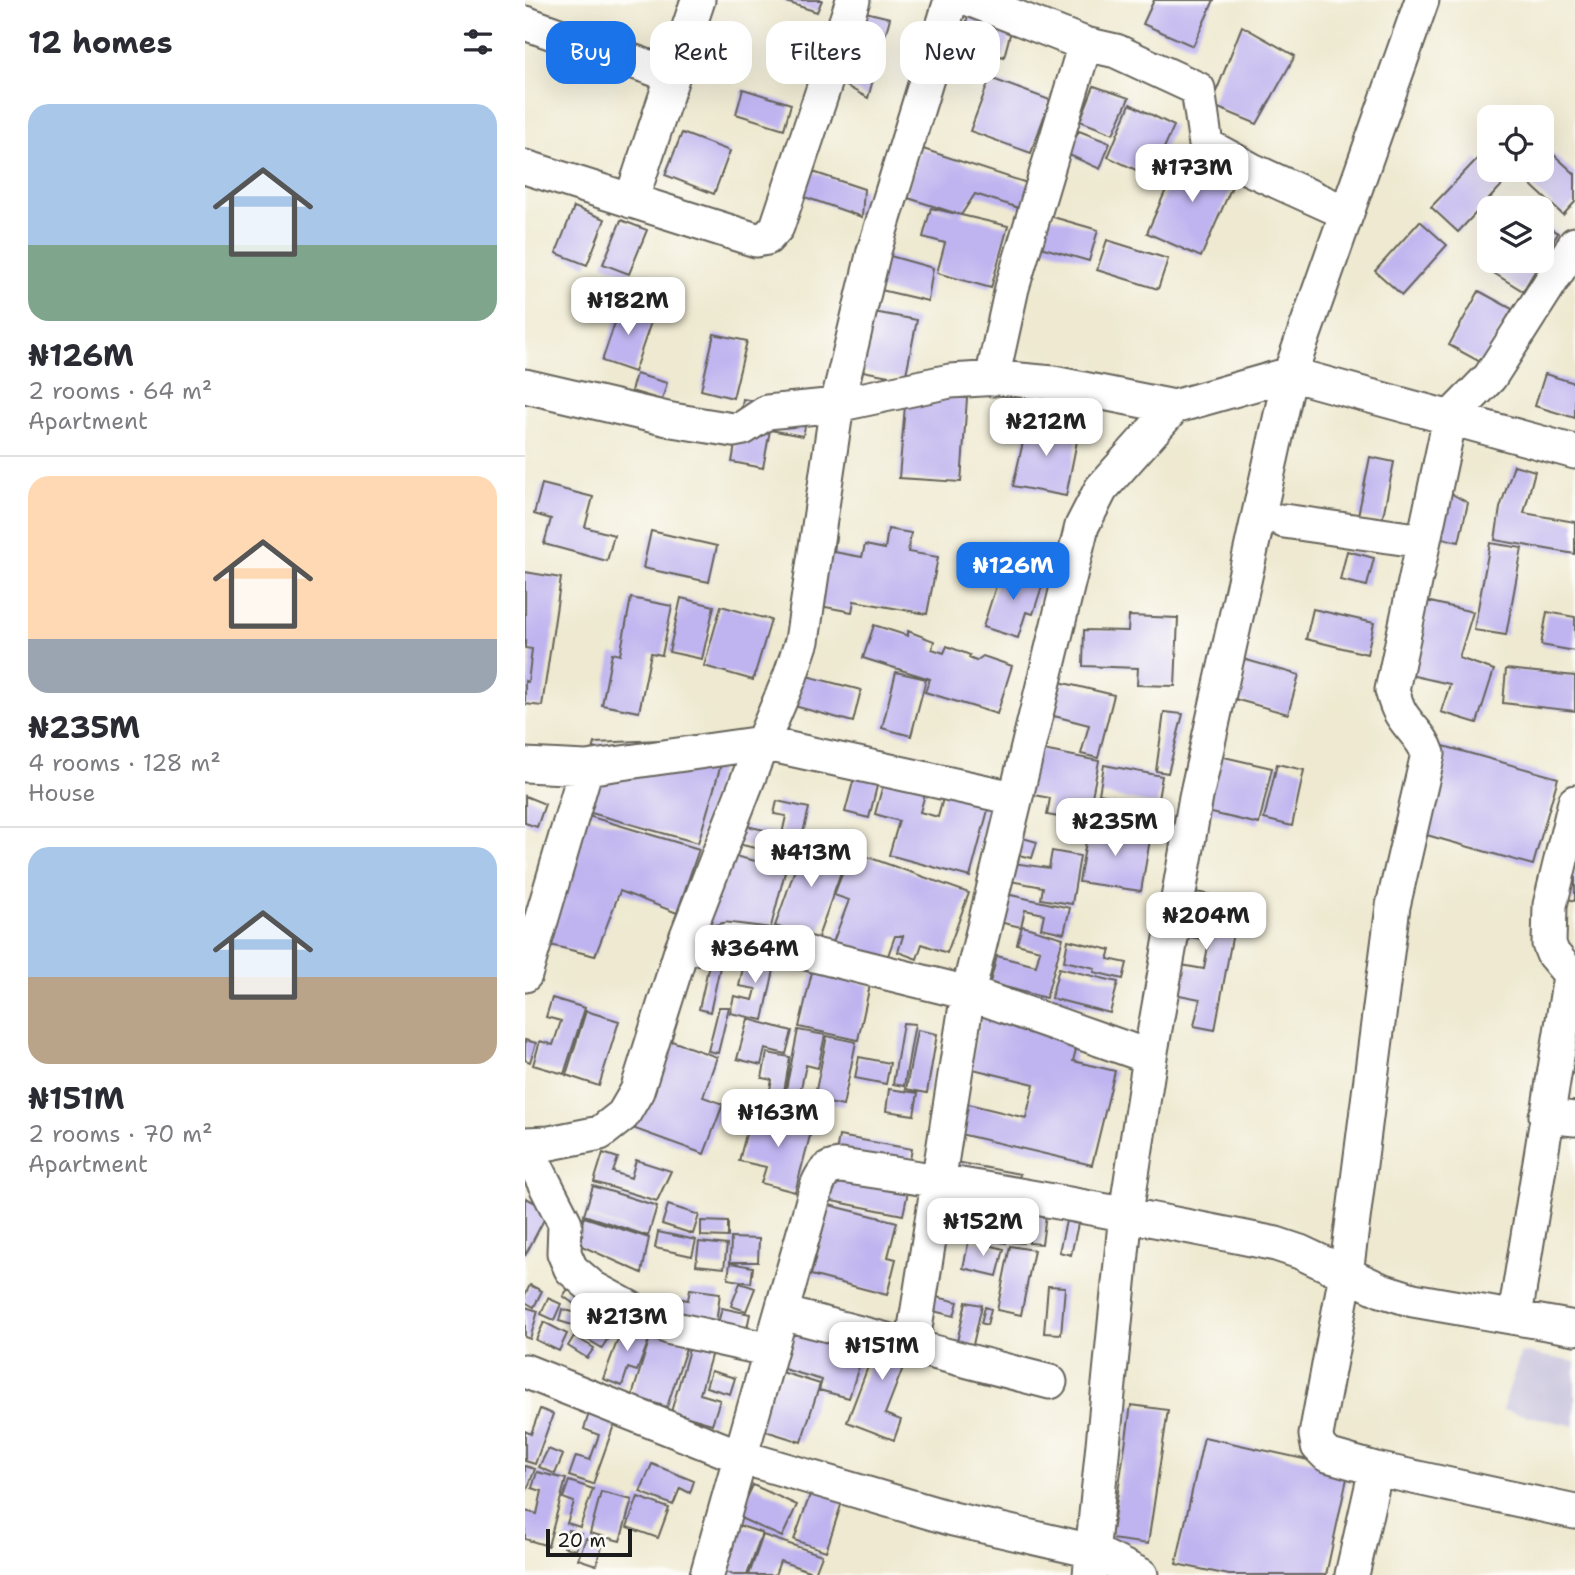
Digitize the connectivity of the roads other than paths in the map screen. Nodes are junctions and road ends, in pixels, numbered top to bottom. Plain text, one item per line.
1 (698, 0) edge
2 (852, 0) edge
3 (951, 0) edge
4 (972, 0) edge
5 (1422, 0) edge
6 (690, 21) edge
7 (525, 23) edge
8 (1085, 44) junction
9 (650, 68) edge
10 (668, 84) edge
11 (525, 167) edge
12 (631, 201) junction
13 (1347, 213) junction
14 (1575, 244) edge
15 (1290, 374) junction
16 (992, 379) junction
17 (525, 386) edge
18 (837, 405) junction
19 (1174, 407) junction
20 (1450, 418) junction
21 (1575, 452) edge
22 (1284, 521) dead end
23 (1423, 541) junction
24 (762, 743) junction
25 (525, 765) edge
26 (586, 768) junction
27 (1014, 798) junction
28 (1575, 802) edge
29 (681, 951) junction
30 (525, 975) edge
31 (968, 993) junction
32 (1150, 1057) junction
33 (1561, 1117) edge
34 (525, 1145) edge
35 (937, 1180) junction
36 (1126, 1213) junction
37 (1346, 1274) junction
38 (782, 1313) junction
39 (1515, 1317) junction
40 (1575, 1328) edge
41 (912, 1348) junction
42 (771, 1350) junction
43 (525, 1371) edge
44 (1050, 1382) dead end
45 (741, 1457) junction
46 (1376, 1469) junction
47 (1575, 1512) edge
48 (1091, 1563) edge
49 (707, 1575) edge
50 (1141, 1575) edge
51 (1352, 1575) edge

1 - 6 street
2 - 12 street
3 - 18 street
4 - 8 street
5 - 13 street
7 - 9 street
8 - 13 street
8 - 16 street
10 - 12 street
11 - 12 street
13 - 15 street
14 - 20 street
15 - 19 street
15 - 20 street
15 - 32 street
16 - 18 street
16 - 19 street
17 - 18 street
18 - 24 street
19 - 27 street
20 - 21 street
20 - 23 street
22 - 23 street
23 - 37 street
24 - 26 street
24 - 27 street
24 - 29 street
25 - 26 street
26 - 30 street
27 - 31 street
28 - 33 street
29 - 31 street
29 - 34 street
31 - 32 street
31 - 35 street
32 - 36 street
33 - 39 street
34 - 42 street
35 - 36 street
35 - 38 street
35 - 41 street
36 - 37 street
36 - 48 street
37 - 39 street
37 - 46 street
38 - 41 street
38 - 42 street
39 - 40 street
41 - 44 street
42 - 45 street
43 - 45 street
45 - 48 street
45 - 49 street
46 - 47 street
46 - 51 street
48 - 50 street

